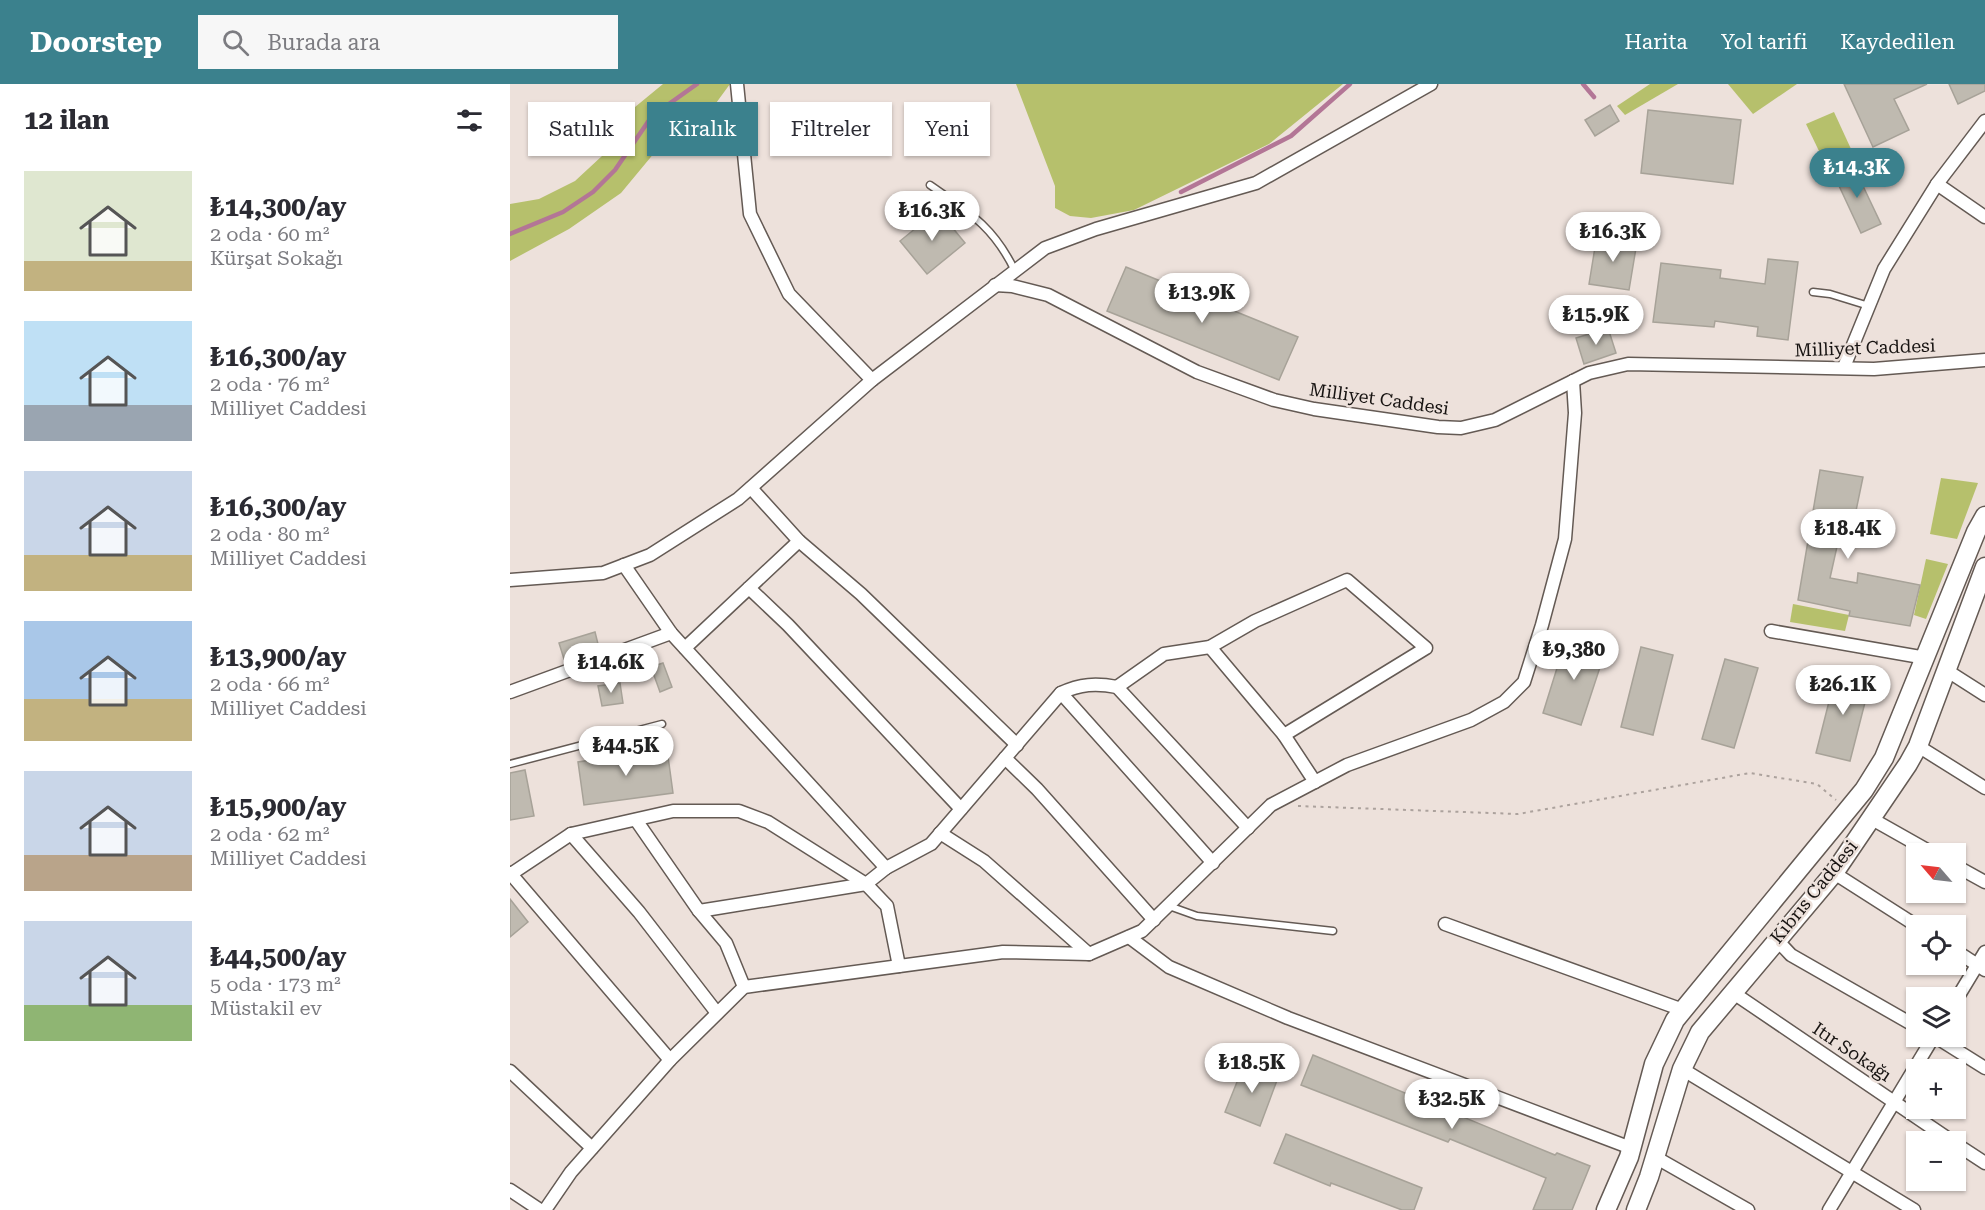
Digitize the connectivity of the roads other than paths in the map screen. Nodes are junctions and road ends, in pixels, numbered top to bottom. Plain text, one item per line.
1 (737, 84) edge
2 (1431, 84) edge
3 (1985, 122) edge
4 (1937, 184) junction
5 (930, 185) dead end
6 (1985, 217) edge
7 (1015, 270) junction
8 (995, 285) junction
9 (1814, 292) dead end
10 (1870, 306) junction
11 (1985, 360) edge
12 (1844, 367) junction
13 (872, 380) junction
14 (1573, 381) junction
15 (751, 488) junction
16 (1985, 516) edge
17 (799, 541) junction
18 (624, 565) junction
19 (1985, 567) edge
20 (510, 580) edge
21 (749, 588) junction
22 (1978, 604) edge
23 (1771, 631) dead end
24 (671, 633) junction
25 (1210, 647) junction
26 (685, 648) junction
27 (1926, 658) junction
28 (1946, 670) junction
29 (1117, 687) junction
30 (510, 692) edge
31 (1061, 693) junction
32 (1985, 695) edge
33 (662, 724) dead end
34 (1284, 735) junction
35 (1017, 745) junction
36 (1918, 746) junction
37 (1005, 759) junction
38 (510, 764) edge
39 (1315, 782) junction
40 (1985, 788) edge
41 (961, 809) junction
42 (1872, 819) junction
43 (636, 820) junction
44 (1248, 828) junction
45 (940, 833) junction
46 (571, 834) junction
47 (1915, 843) edge
48 (1213, 863) junction
49 (886, 868) junction
50 (1966, 872) edge
51 (510, 873) edge
52 (1834, 873) junction
53 (1985, 882) edge
54 (866, 884) junction
55 (1169, 906) junction
56 (699, 911) junction
57 (1906, 919) edge
58 (1154, 920) junction
59 (1444, 924) dead end
60 (1333, 931) dead end
61 (1129, 937) junction
62 (1776, 939) junction
63 (1985, 952) edge
64 (1089, 954) junction
65 (1966, 958) edge
66 (899, 966) junction
67 (1981, 968) edge
68 (744, 987) junction
69 (1966, 987) edge
70 (1732, 992) junction
71 (1683, 1010) junction
72 (717, 1013) junction
73 (1906, 1021) edge
74 (1927, 1047) edge
75 (1952, 1047) edge
76 (670, 1060) junction
77 (1985, 1068) edge
78 (1682, 1069) junction
79 (510, 1071) edge
80 (1894, 1103) junction
81 (1936, 1131) edge
82 (592, 1148) junction
83 (1631, 1148) junction
84 (1966, 1151) edge
85 (1655, 1157) junction
86 (1985, 1163) edge
87 (1853, 1171) junction
88 (510, 1190) edge
89 (1733, 1206) edge
90 (543, 1210) edge
91 (1606, 1210) edge
92 (1636, 1210) edge
93 (1748, 1210) edge
94 (1829, 1210) edge
95 (1914, 1210) edge

1 - 13 street
2 - 7 street
3 - 4 street
4 - 6 street
4 - 10 street
5 - 7 lane
7 - 8 street
8 - 13 street
8 - 14 street, Milliyet Caddesi
9 - 10 lane
10 - 12 street
11 - 12 street, Milliyet Caddesi
12 - 14 street, Milliyet Caddesi
13 - 15 street
14 - 39 street
15 - 17 street
15 - 18 street
16 - 27 main road
17 - 21 street
17 - 35 street
18 - 20 street
18 - 24 street
19 - 22 main road, Kıbrıs Caddesi
21 - 26 street
21 - 41 street
22 - 28 main road, Kıbrıs Caddesi
23 - 27 street
24 - 26 street
24 - 30 street
25 - 29 street
25 - 34 street
25 - 34 street
26 - 49 street
27 - 71 main road
28 - 32 street
28 - 36 main road, Kıbrıs Caddesi
29 - 31 street
29 - 44 street
31 - 35 street
31 - 48 street
33 - 38 lane
34 - 39 street
35 - 37 street
36 - 40 street
36 - 42 main road, Kıbrıs Caddesi
37 - 41 street
37 - 58 street
39 - 44 street
41 - 45 street
42 - 47 street
42 - 52 main road, Kıbrıs Caddesi
43 - 46 street
43 - 54 street
43 - 56 street
44 - 48 street
45 - 49 street
45 - 64 street
46 - 51 street
46 - 72 street
48 - 55 street
49 - 54 street
50 - 53 street
51 - 76 street
52 - 57 street
52 - 62 main road, Kıbrıs Caddesi
54 - 56 street
54 - 66 street
55 - 58 street
55 - 60 lane
56 - 68 street
58 - 61 street
59 - 71 street
61 - 64 street
61 - 83 street
62 - 70 main road, Kıbrıs Caddesi
62 - 73 street
63 - 67 street
64 - 66 street
65 - 67 street
66 - 68 street
67 - 69 street
68 - 72 street
70 - 78 main road, Kıbrıs Caddesi
70 - 80 street, Itır Sokağı
71 - 83 main road
72 - 76 street
74 - 80 street
75 - 77 street
76 - 82 street
78 - 85 main road, Kıbrıs Caddesi
78 - 87 street
79 - 82 street
80 - 81 street, Itır Sokağı
80 - 87 street
82 - 90 street
83 - 91 main road
84 - 86 street, Itır Sokağı
85 - 89 street
85 - 92 main road, Kıbrıs Caddesi
87 - 94 street
87 - 95 street
88 - 90 street
89 - 93 street

